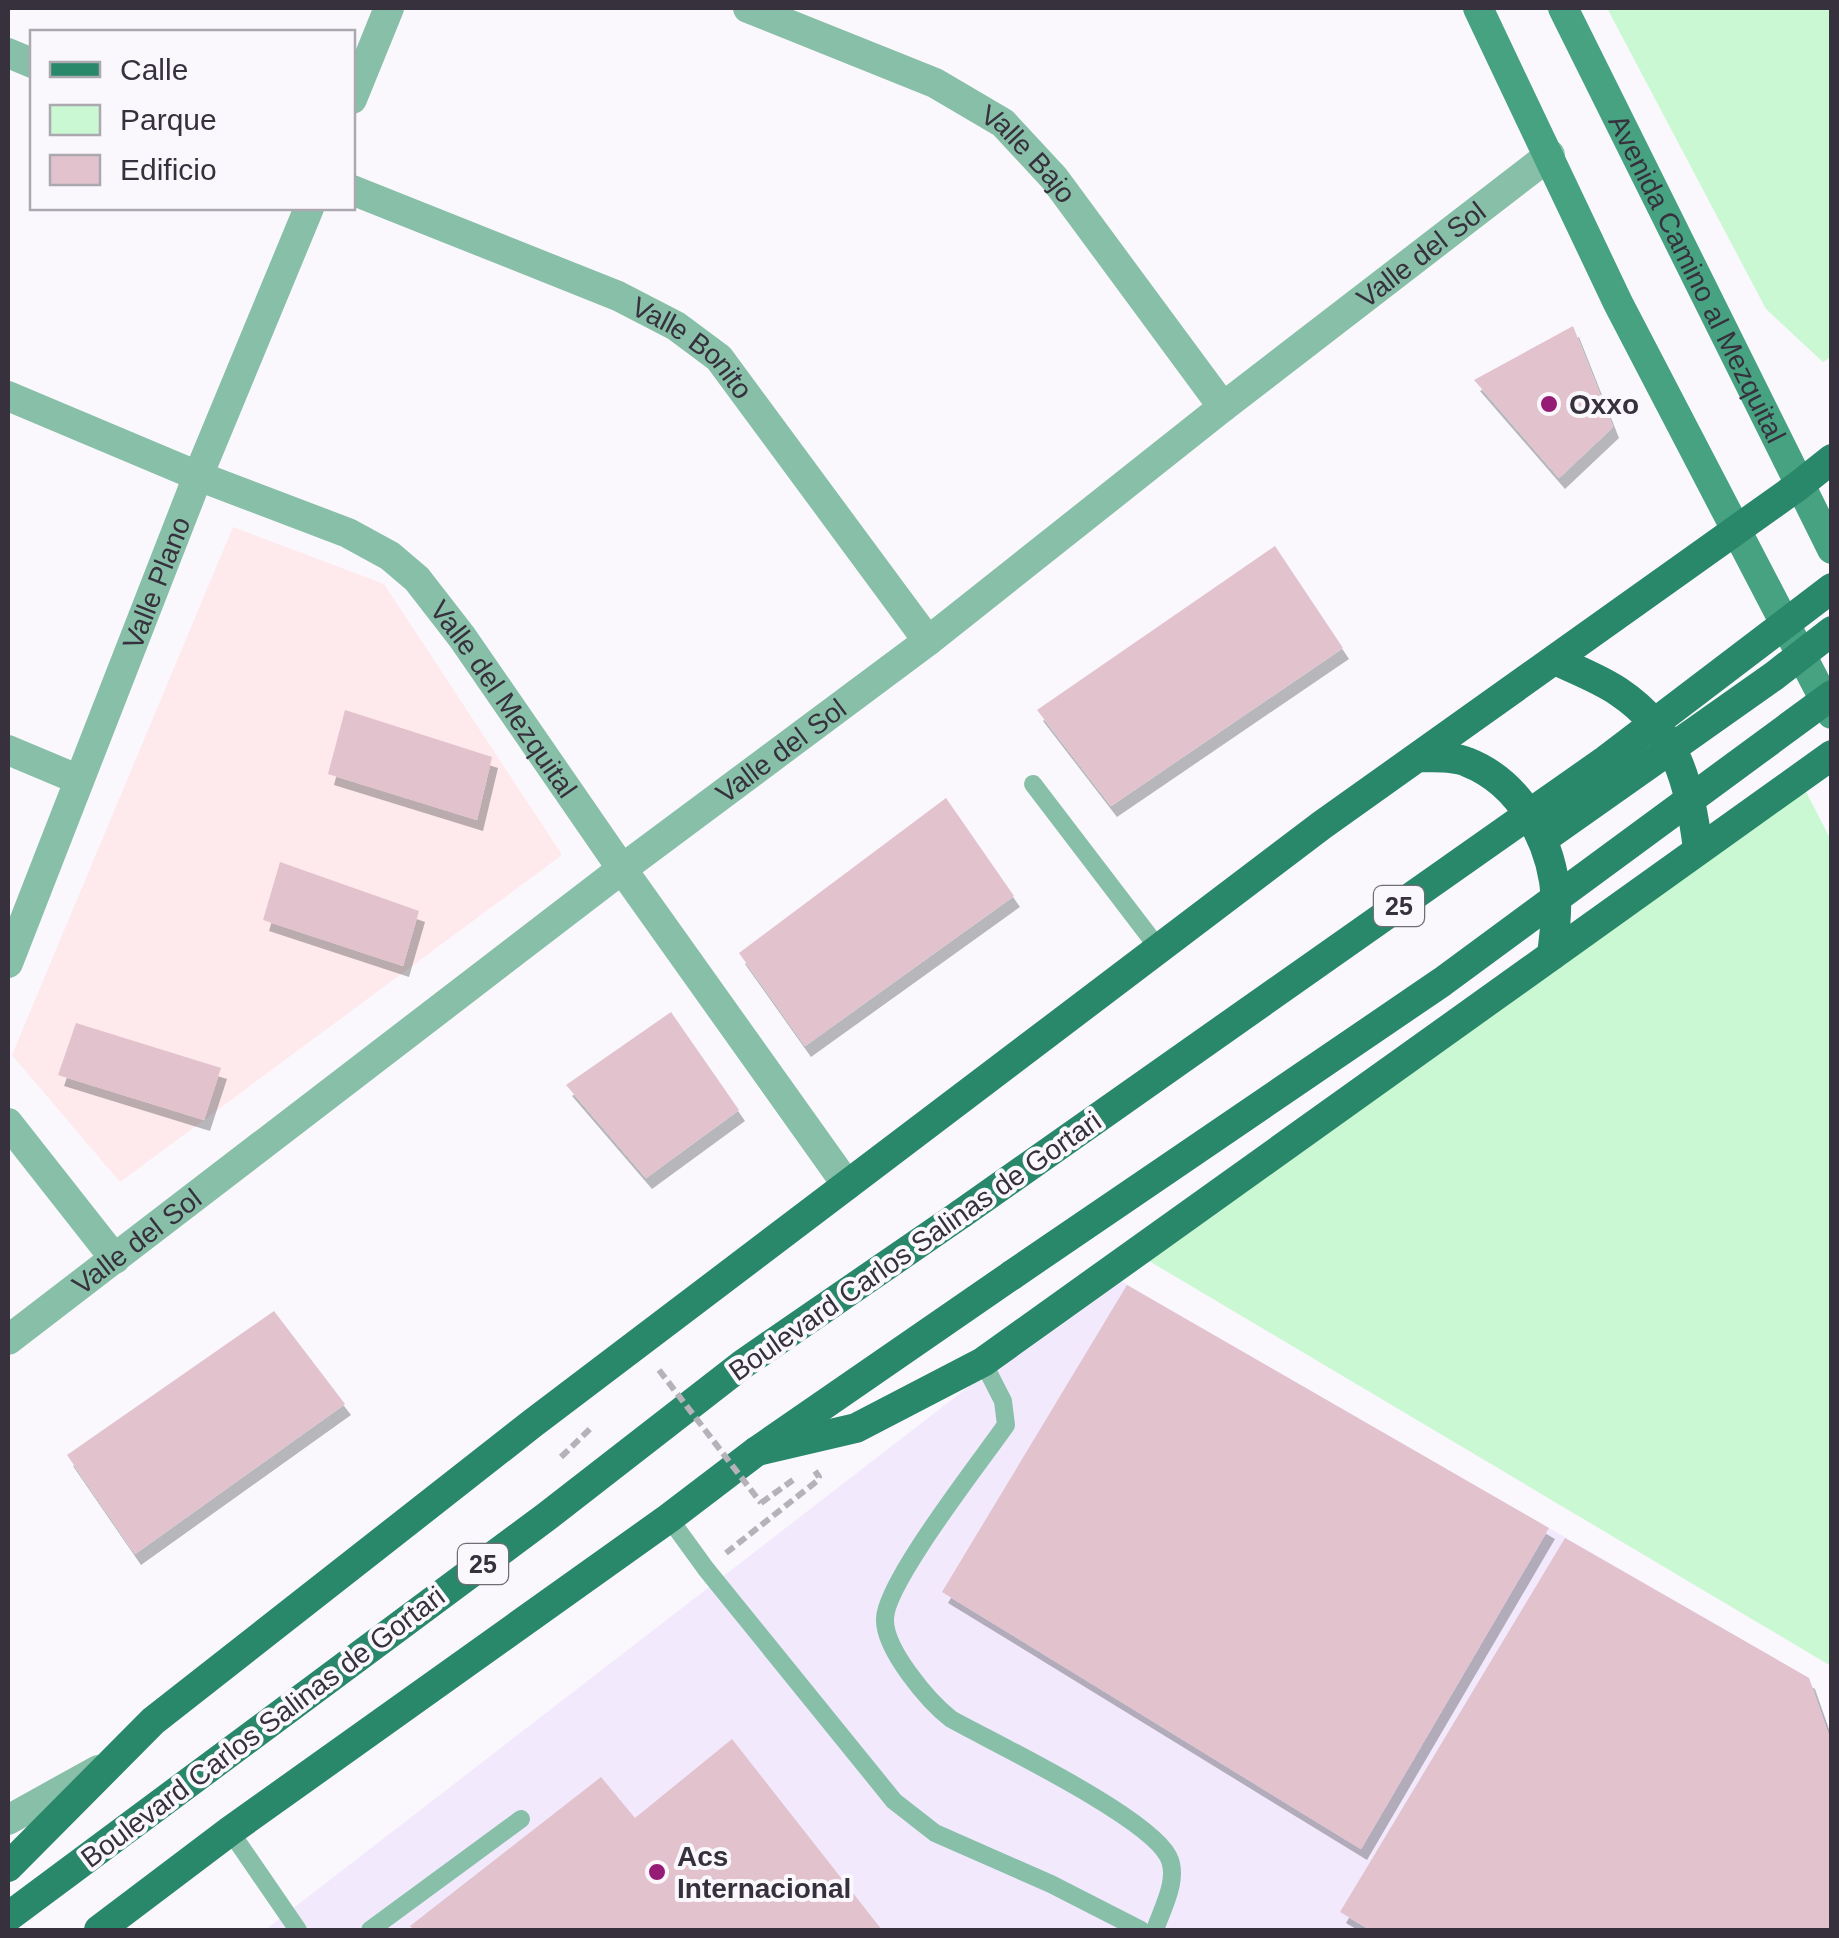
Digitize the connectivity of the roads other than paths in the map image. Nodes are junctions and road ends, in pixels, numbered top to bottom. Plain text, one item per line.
1 (389, 8) edge
2 (748, 8) edge
3 (1478, 8) edge
4 (1563, 8) edge
5 (355, 92) edge
6 (1550, 155) junction
7 (355, 191) edge
8 (308, 210) edge
9 (8, 396) edge
10 (1222, 407) junction
11 (1832, 459) edge
12 (198, 476) junction
13 (1798, 486) junction
14 (1736, 530) junction
15 (1832, 548) edge
16 (1832, 588) edge
17 (1832, 631) edge
18 (928, 641) junction
19 (1801, 656) junction
20 (1555, 660) junction
21 (1832, 695) edge
22 (1832, 714) edge
23 (1673, 747) junction
24 (8, 750) edge
25 (1832, 755) edge
26 (1420, 757) junction
27 (77, 779) junction
28 (1033, 784) dead end
29 (1543, 838) junction
30 (1698, 849) junction
31 (622, 870) junction
32 (1160, 949) junction
33 (1552, 955) junction
34 (8, 962) edge
35 (8, 1123) edge
36 (846, 1186) junction
37 (115, 1259) junction
38 (8, 1340) edge
39 (983, 1362) junction
40 (757, 1451) junction
41 (668, 1518) junction
42 (106, 1766) junction
43 (521, 1818) dead end
44 (8, 1820) edge
45 (230, 1831) junction
46 (8, 1867) edge
47 (8, 1917) edge
48 (99, 1930) edge
49 (298, 1930) edge
50 (370, 1930) edge
51 (1141, 1930) edge
52 (1155, 1930) edge

1 - 5 street
2 - 10 street, Valle Bajo
3 - 6 main road
4 - 13 main road, Avenida Camino al Mezquital
6 - 10 street, Valle del Sol
6 - 14 main road
7 - 18 street, Valle Bonito
8 - 12 street, Valle Plano
9 - 12 street, Valle del Mezquital
10 - 18 street, Valle del Sol
11 - 13 main road
12 - 27 street, Valle Plano
12 - 31 street, Valle del Mezquital
13 - 14 main road
13 - 15 main road, Avenida Camino al Mezquital
14 - 19 main road
14 - 20 main road
16 - 47 main road, Boulevard Carlos Salinas de Gortari / 25, bridge
17 - 19 main road
18 - 31 street, Valle del Sol
19 - 22 main road
19 - 23 main road
20 - 23 main road
20 - 26 main road
21 - 40 main road, 25, bridge
23 - 29 main road
23 - 30 main road
24 - 27 street
25 - 30 main road
26 - 29 main road
26 - 32 main road
27 - 34 street, Valle Plano
28 - 32 lane
29 - 33 main road
30 - 33 main road
31 - 36 street, Valle del Mezquital
31 - 37 street, Valle del Sol
32 - 36 main road
33 - 39 main road
35 - 37 street
36 - 42 main road
37 - 38 street, Valle del Sol
39 - 40 main road
39 - 52 lane
40 - 41 main road, 25
41 - 45 main road, 25
41 - 51 lane
42 - 44 street
42 - 46 main road
43 - 50 lane
45 - 48 main road, 25
45 - 49 lane

